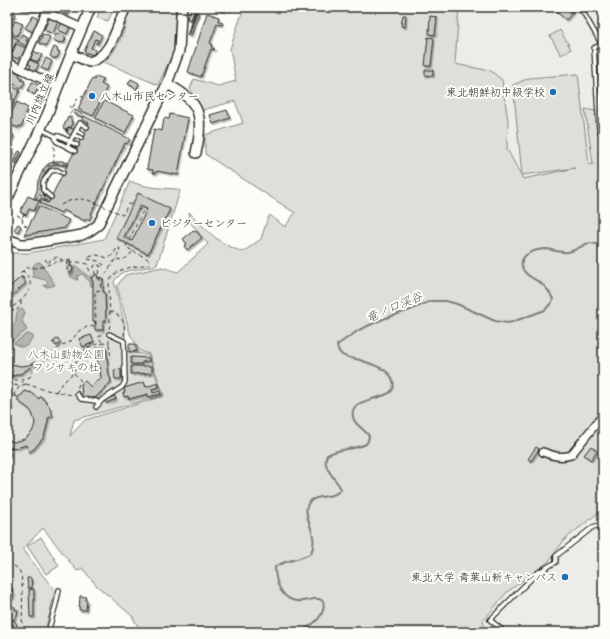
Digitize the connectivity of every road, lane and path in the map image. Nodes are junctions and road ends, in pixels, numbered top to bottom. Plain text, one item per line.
1 (91, 7) edge
2 (126, 7) edge
3 (182, 7) edge
4 (576, 7) edge
5 (82, 28) junction
6 (602, 45) edge
7 (71, 54) junction
8 (9, 63) edge
9 (21, 69) junction
10 (7, 72) edge
11 (167, 84) junction
12 (58, 88) junction
13 (83, 97) dead end
14 (68, 106) dead end
15 (73, 108) junction
16 (76, 120) dead end
17 (70, 126) dead end
18 (87, 127) dead end
19 (66, 128) dead end
20 (40, 129) junction
21 (603, 129) edge
22 (76, 130) junction
23 (65, 131) dead end
24 (67, 133) dead end
25 (83, 134) dead end
26 (74, 135) junction
27 (55, 136) junction
28 (81, 138) dead end
29 (70, 141) junction
30 (77, 145) dead end
31 (67, 147) junction
32 (75, 150) dead end
33 (196, 153) dead end
34 (17, 157) dead end
35 (16, 160) dead end
36 (54, 163) dead end
37 (67, 165) dead end
38 (63, 173) dead end
39 (39, 193) dead end
40 (7, 198) edge
41 (51, 198) dead end
42 (49, 202) dead end
43 (61, 204) dead end
44 (132, 205) dead end
45 (138, 209) dead end
46 (24, 214) dead end
47 (17, 215) dead end
48 (22, 218) junction
49 (28, 227) dead end
50 (7, 239) edge
51 (129, 240) dead end
52 (128, 244) dead end
53 (133, 251) junction
54 (116, 258) junction
55 (45, 259) dead end
56 (63, 261) junction
57 (48, 264) junction
58 (100, 266) junction
59 (23, 271) junction
60 (96, 275) dead end
61 (28, 277) junction
62 (92, 277) dead end
63 (101, 280) junction
64 (21, 300) junction
65 (10, 309) junction
66 (7, 310) edge
67 (110, 312) junction
68 (109, 334) junction
69 (124, 341) junction
70 (102, 343) junction
71 (109, 343) junction
72 (59, 344) dead end
73 (60, 346) junction
74 (111, 358) dead end
75 (73, 372) junction
76 (7, 380) edge
77 (21, 380) junction
78 (26, 384) junction
79 (7, 386) edge
80 (20, 386) junction
81 (56, 392) junction
82 (7, 393) edge
83 (77, 394) junction
84 (13, 396) junction
85 (18, 397) dead end
86 (8, 399) edge
87 (99, 404) junction
88 (96, 407) dead end
89 (603, 415) edge
90 (7, 416) edge
91 (7, 433) edge
92 (10, 442) dead end
93 (11, 447) dead end
94 (543, 452) dead end
95 (7, 463) edge
96 (603, 524) edge
97 (7, 564) edge
98 (7, 572) edge
99 (11, 572) dead end
100 (59, 590) dead end
101 (15, 632) edge
102 (22, 632) edge
103 (48, 632) edge
104 (505, 632) edge
105 (575, 632) edge
106 (603, 632) edge

1 - 5 street, 川内旗立線
2 - 7 street
3 - 11 street
4 - 6 lane
5 - 7 street, 川内旗立線
5 - 9 street
6 - 21 lane
7 - 12 street, 川内旗立線
8 - 9 street
8 - 10 street
9 - 12 street
11 - 33 street
11 - 50 street
12 - 20 street, 川内旗立線
13 - 15 path
14 - 15 path
15 - 16 path
17 - 24 path
18 - 22 lane
19 - 23 path
20 - 27 lane
20 - 40 street, 川内旗立線
22 - 25 lane
22 - 26 lane
26 - 28 lane
26 - 29 lane
27 - 29 lane
27 - 31 lane
29 - 30 lane
29 - 31 lane
31 - 32 lane
34 - 35 path
36 - 37 path
38 - 41 lane
39 - 42 path
43 - 44 path, bridge
45 - 51 path
46 - 48 path
47 - 48 path
48 - 49 path
52 - 53 path
53 - 54 path
53 - 67 path
54 - 58 path
54 - 63 path
55 - 57 path
56 - 57 path
56 - 57 path
56 - 62 path
57 - 59 path
58 - 60 path
58 - 63 path
59 - 61 path
59 - 61 path
61 - 64 path
63 - 73 path
64 - 65 path
64 - 65 path
65 - 66 path
67 - 68 path
67 - 69 path
68 - 69 lane
68 - 70 path
68 - 71 path
69 - 87 lane
70 - 71 path
70 - 75 path
71 - 74 path
72 - 73 path
73 - 77 path
75 - 81 path
75 - 83 path
76 - 77 path
77 - 78 path
78 - 80 path
78 - 81 path
79 - 80 path
80 - 84 path
81 - 83 path
82 - 84 path
83 - 87 lane
84 - 85 path
84 - 86 path
86 - 90 path
87 - 88 lane
89 - 94 street
91 - 92 path
93 - 95 path
96 - 104 lane
97 - 102 path
98 - 99 path
100 - 103 lane
101 - 102 path
105 - 106 lane

